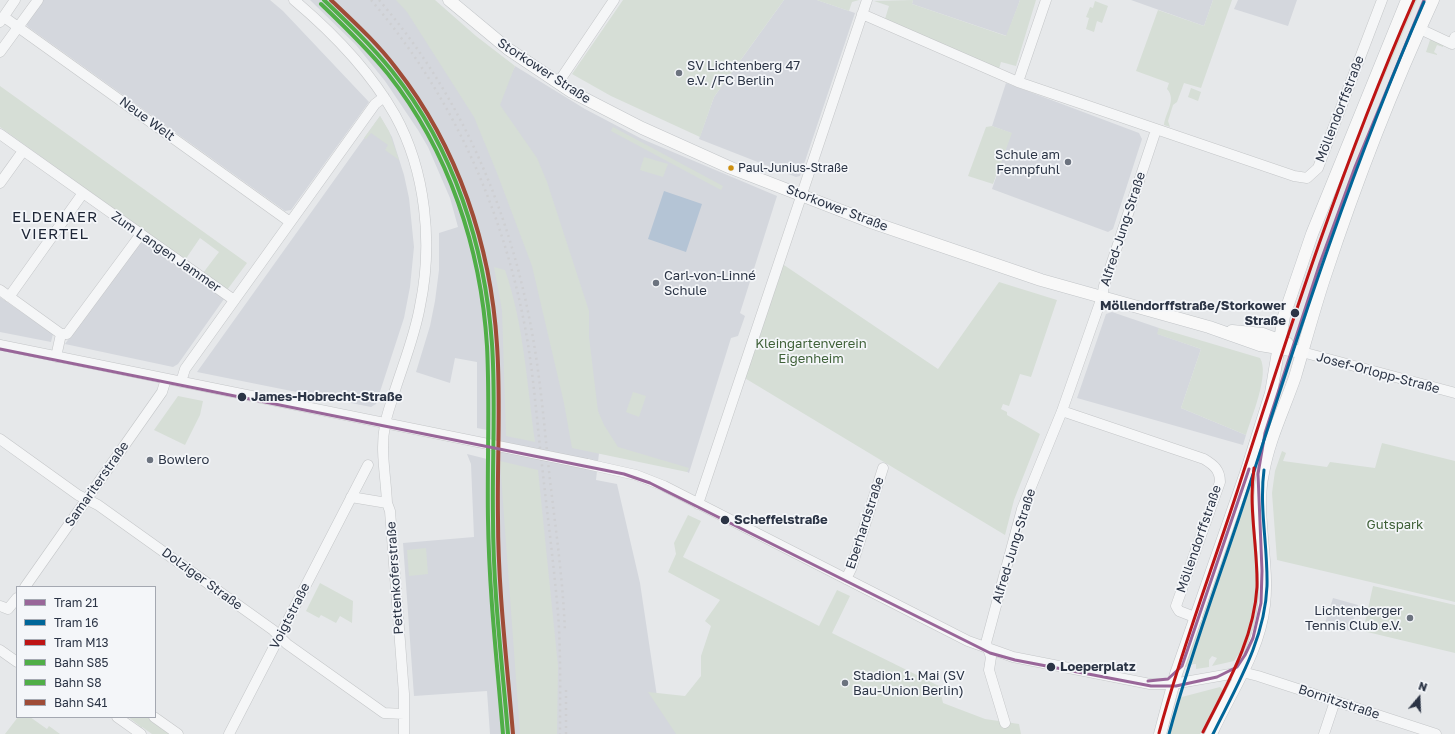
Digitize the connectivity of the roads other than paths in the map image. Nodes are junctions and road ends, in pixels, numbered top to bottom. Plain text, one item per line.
1 (15, 0) edge
2 (38, 0) edge
3 (294, 0) edge
4 (449, 0) edge
5 (614, 0) edge
6 (867, 0) edge
7 (1046, 0) edge
8 (1382, 0) edge
9 (1407, 0) edge
10 (1433, 0) edge
11 (862, 14) junction
12 (2, 19) edge
13 (18, 27) junction
14 (1420, 29) junction
15 (1455, 38) edge
16 (0, 52) edge
17 (1018, 82) junction
18 (558, 83) junction
19 (384, 97) junction
20 (1156, 130) junction
21 (0, 134) edge
22 (23, 151) junction
23 (0, 183) edge
24 (83, 193) junction
25 (801, 194) junction
26 (290, 222) junction
27 (141, 234) junction
28 (0, 290) edge
29 (9, 297) junction
30 (1102, 298) junction
31 (234, 300) junction
32 (62, 334) junction
33 (1279, 344) junction
34 (0, 346) edge
35 (1302, 352) junction
36 (56, 357) junction
37 (166, 379) junction
38 (181, 382) junction
39 (1455, 393) edge
40 (1062, 411) junction
41 (385, 422) junction
42 (0, 439) edge
43 (368, 466) dead end
44 (883, 468) dead end
45 (351, 497) junction
46 (86, 499) junction
47 (387, 503) junction
48 (698, 504) junction
49 (846, 579) junction
50 (26, 586) edge
51 (16, 600) edge
52 (4, 607) edge
53 (1196, 618) junction
54 (279, 636) junction
55 (0, 650) edge
56 (989, 650) junction
57 (16, 661) edge
58 (1242, 672) junction
59 (1173, 684) junction
60 (1336, 701) junction
61 (404, 714) junction
62 (119, 718) edge
63 (155, 718) edge
64 (1005, 723) dead end
65 (141, 734) edge
66 (178, 734) edge
67 (229, 734) edge
68 (404, 734) edge
69 (1160, 734) edge
70 (1211, 734) edge
71 (1324, 734) edge
72 (1436, 734) edge

1 - 12 street
2 - 13 street
3 - 19 street, Pettenkoferstraße
4 - 18 main road, Storkower Straße
5 - 18 street
6 - 11 street
7 - 17 street
8 - 20 street, Möllendorffstraße
9 - 33 main road, Möllendorffstraße
10 - 14 main road
11 - 17 street
11 - 25 street
12 - 13 street, Neue Welt
13 - 16 street
13 - 26 street, Neue Welt
14 - 15 street
14 - 35 main road
17 - 20 street
18 - 25 main road, Storkower Straße
19 - 26 street
19 - 41 street, Pettenkoferstraße
20 - 30 street, Alfred-Jung-Straße
21 - 22 street, Zum Langen Jammer
22 - 23 street
22 - 24 street, Zum Langen Jammer
24 - 27 street, Zum Langen Jammer
24 - 29 street
25 - 30 main road, Storkower Straße
25 - 48 street
26 - 31 street
27 - 31 street, Zum Langen Jammer
27 - 32 street
28 - 29 street
29 - 32 street
30 - 33 main road, Storkower Straße
30 - 40 street, Alfred-Jung-Straße
31 - 38 street
32 - 36 street
33 - 35 main road, Storkower Straße
33 - 53 main road, Möllendorffstraße
34 - 36 street
35 - 39 street, Josef-Orlopp-Straße
35 - 58 main road
36 - 37 street
37 - 38 street
37 - 46 street, Samariterstraße
38 - 41 street
40 - 53 street, Möllendorffstraße
40 - 56 street, Alfred-Jung-Straße
41 - 47 street, Pettenkoferstraße
41 - 48 street, bridge
42 - 46 street, Dolziger Straße
43 - 45 street, Voigtstraße
44 - 49 street, Eberhardstraße
45 - 47 street
45 - 54 street, Voigtstraße
46 - 50 street, Samariterstraße
46 - 54 street, Dolziger Straße
47 - 61 street, Pettenkoferstraße
48 - 49 street
49 - 56 street
51 - 52 street
53 - 59 main road, Möllendorffstraße
54 - 61 street, Dolziger Straße
54 - 67 street, Voigtstraße
55 - 57 street
56 - 59 street
56 - 64 street, Alfred-Jung-Straße
58 - 59 street
58 - 60 street, Bornitzstraße
58 - 70 main road
59 - 69 main road, Möllendorffstraße
60 - 71 street
60 - 72 street, Bornitzstraße
61 - 68 street, Pettenkoferstraße
62 - 65 street
63 - 66 street

